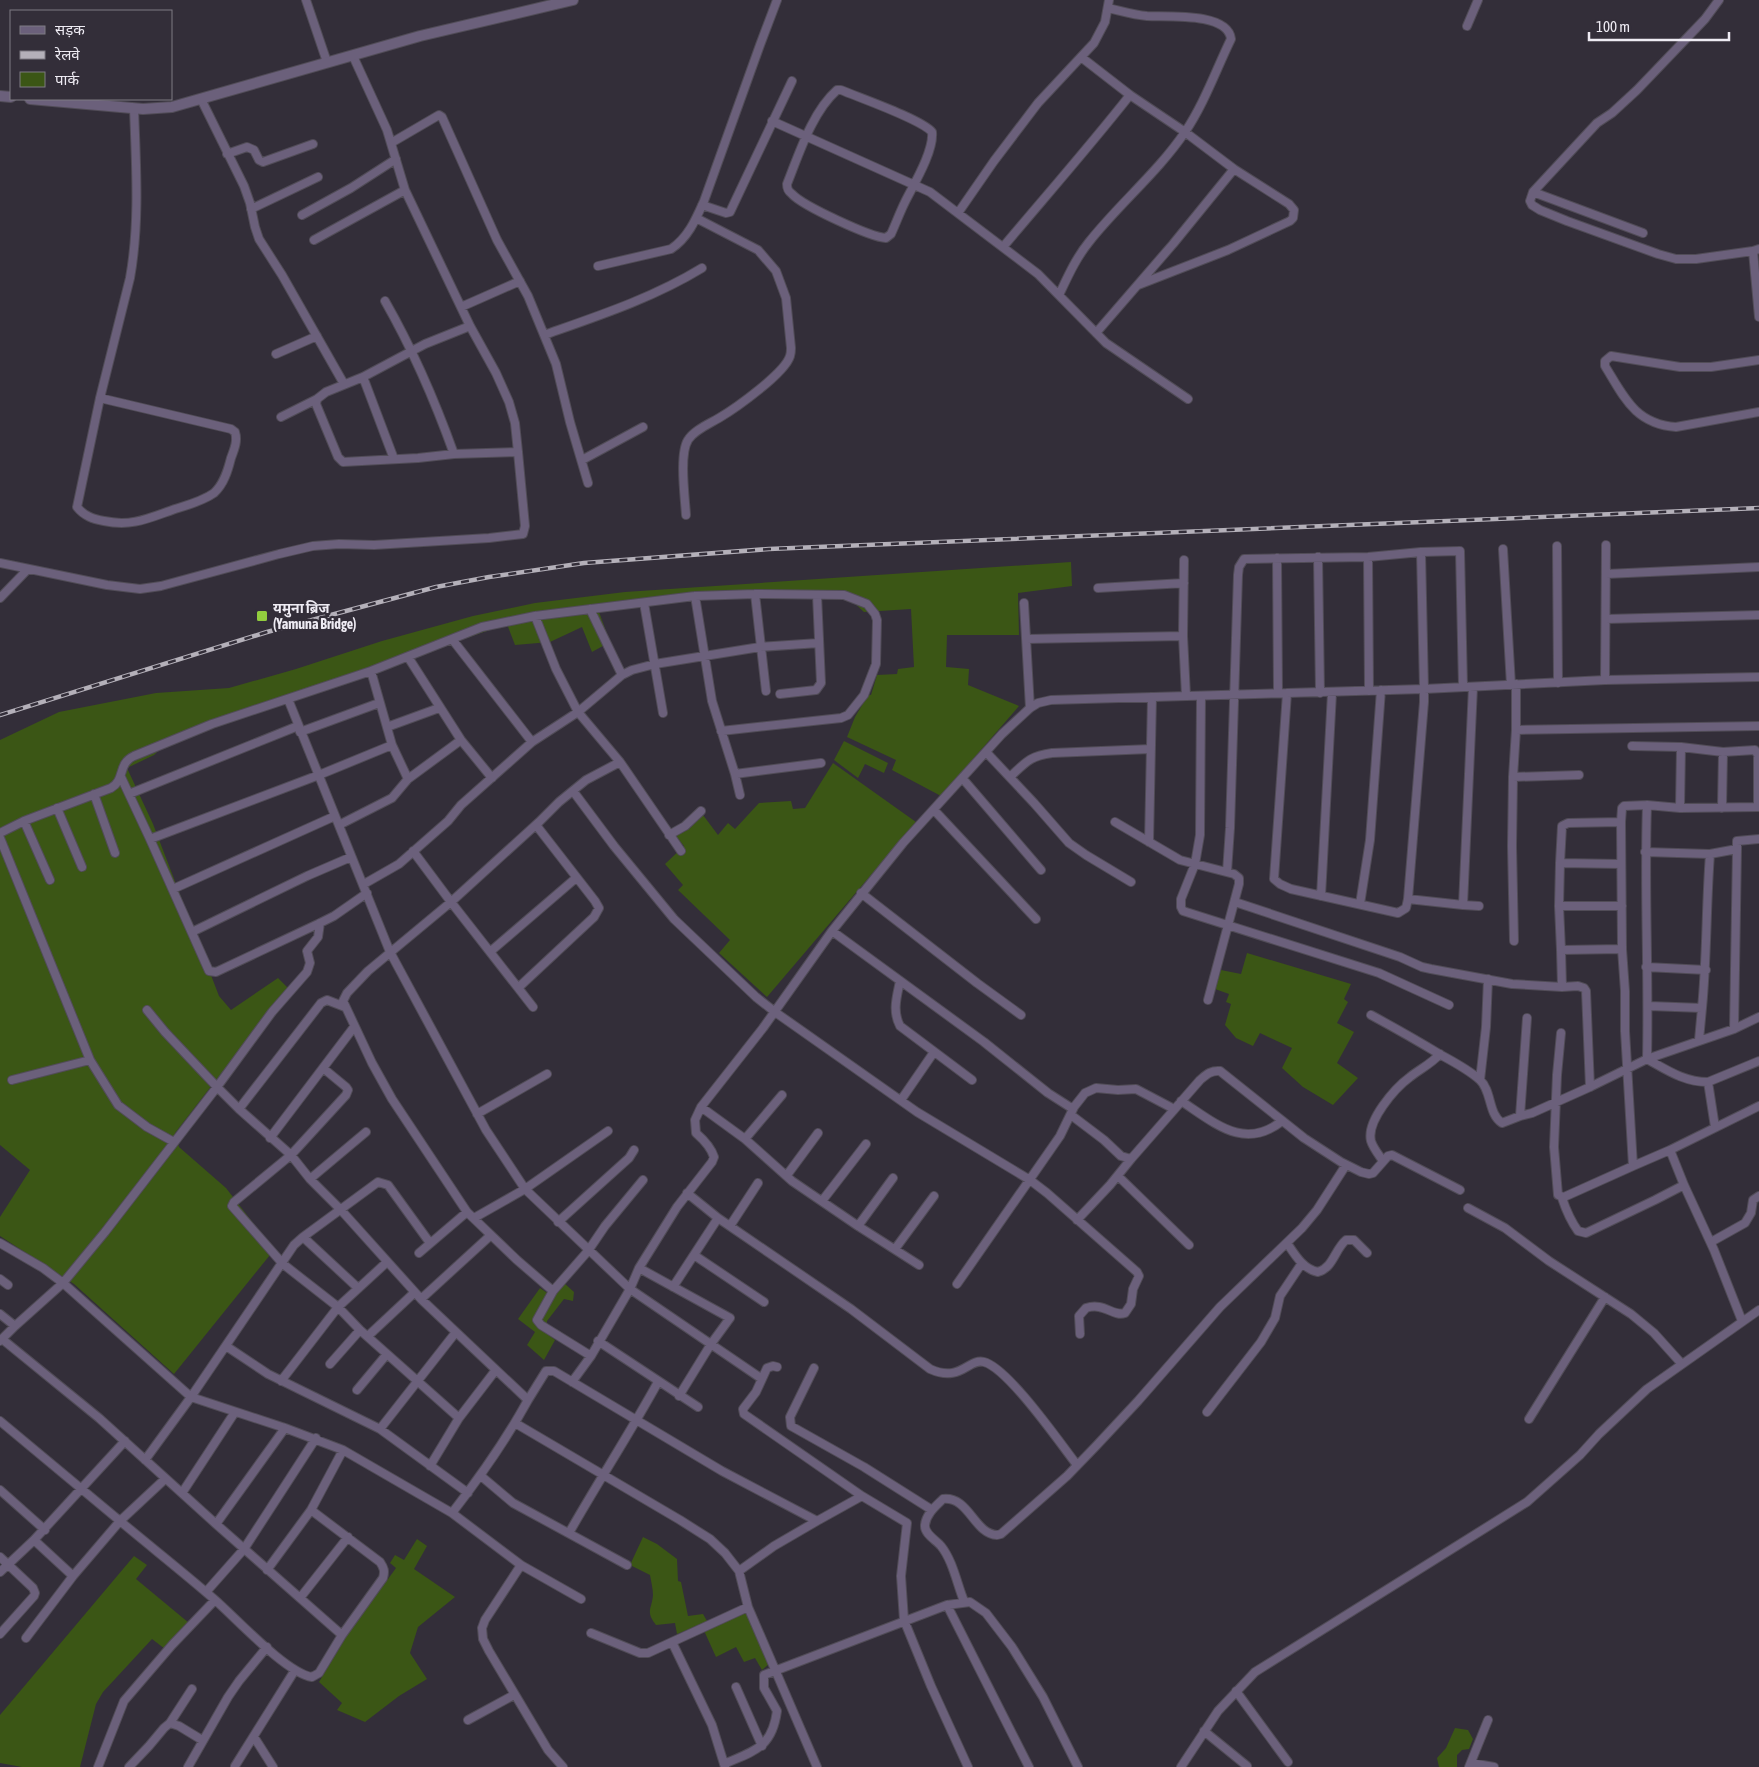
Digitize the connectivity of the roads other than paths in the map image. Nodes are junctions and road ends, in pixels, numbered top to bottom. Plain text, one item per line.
1 (306, 0) edge
2 (573, 0) edge
3 (778, 0) edge
4 (1478, 0) edge
5 (1719, 0) edge
6 (1109, 4) edge
7 (1467, 26) dead end
8 (352, 56) junction
9 (1081, 57) junction
10 (327, 62) junction
11 (792, 81) dead end
12 (1130, 95) junction
13 (201, 99) junction
14 (42, 100) edge
15 (134, 108) junction
16 (772, 121) junction
17 (1185, 132) junction
18 (806, 137) junction
19 (391, 143) junction
20 (312, 144) dead end
21 (227, 154) junction
22 (396, 159) junction
23 (1234, 169) junction
24 (318, 177) dead end
25 (915, 185) junction
26 (405, 190) junction
27 (1533, 192) junction
28 (702, 205) junction
29 (252, 209) junction
30 (958, 213) junction
31 (302, 214) dead end
32 (696, 218) junction
33 (1643, 233) dead end
34 (314, 240) dead end
35 (1003, 247) junction
36 (1756, 250) edge
37 (598, 266) dead end
38 (702, 268) dead end
39 (520, 281) junction
40 (1138, 285) junction
41 (1059, 295) junction
42 (385, 301) dead end
43 (461, 307) junction
44 (1759, 317) edge
45 (470, 326) junction
46 (1096, 333) junction
47 (544, 335) junction
48 (317, 336) junction
49 (411, 351) junction
50 (276, 354) dead end
51 (1759, 360) edge
52 (363, 376) junction
53 (344, 384) junction
54 (100, 398) junction
55 (317, 399) junction
56 (1188, 399) dead end
57 (1759, 412) edge
58 (281, 417) dead end
59 (643, 427) dead end
60 (518, 452) junction
61 (454, 454) junction
62 (394, 459) junction
63 (582, 460) junction
64 (588, 483) dead end
65 (686, 515) dead end
66 (1606, 544) dead end
67 (1557, 546) dead end
68 (1503, 549) dead end
69 (1422, 552) junction
70 (1368, 557) junction
71 (1277, 558) junction
72 (1318, 558) junction
73 (1184, 560) dead end
74 (0, 563) edge
75 (1759, 567) edge
76 (28, 569) junction
77 (1606, 574) junction
78 (1184, 583) junction
79 (1098, 588) dead end
80 (755, 594) junction
81 (817, 595) junction
82 (695, 596) junction
83 (0, 598) edge
84 (644, 602) junction
85 (1024, 603) dead end
86 (590, 609) junction
87 (1759, 615) edge
88 (535, 616) junction
89 (1606, 618) junction
90 (1183, 636) junction
91 (452, 639) junction
92 (1026, 639) junction
93 (819, 643) junction
94 (760, 647) junction
95 (705, 656) junction
96 (408, 657) junction
97 (654, 664) junction
98 (371, 671) junction
99 (622, 674) junction
100 (1759, 677) edge
101 (1605, 680) junction
102 (1558, 683) junction
103 (1514, 685) junction
104 (1463, 687) junction
105 (1473, 687) junction
106 (1424, 689) junction
107 (766, 690) dead end
108 (1381, 690) junction
109 (1370, 691) junction
110 (1278, 693) junction
111 (1320, 693) junction
112 (1332, 693) junction
113 (780, 694) dead end
114 (1287, 694) junction
115 (1235, 695) junction
116 (1186, 696) junction
117 (1201, 696) junction
118 (1152, 697) junction
119 (288, 699) junction
120 (379, 703) junction
121 (439, 708) junction
122 (1030, 708) junction
123 (578, 712) junction
124 (663, 713) dead end
125 (1759, 726) edge
126 (387, 727) junction
127 (299, 729) junction
128 (1516, 730) junction
129 (721, 731) junction
130 (461, 740) junction
131 (532, 742) junction
132 (392, 745) junction
133 (1632, 746) dead end
134 (1681, 747) junction
135 (1151, 750) junction
136 (986, 752) junction
137 (1723, 752) junction
138 (620, 762) junction
139 (821, 763) dead end
140 (736, 774) junction
141 (318, 775) junction
142 (1580, 775) dead end
143 (120, 777) junction
144 (1010, 777) junction
145 (1513, 777) junction
146 (492, 778) junction
147 (408, 779) junction
148 (962, 779) junction
149 (573, 791) junction
150 (94, 794) junction
151 (129, 794) junction
152 (740, 796) dead end
153 (1647, 806) junction
154 (1758, 807) edge
155 (57, 808) junction
156 (1680, 808) junction
157 (1722, 808) junction
158 (701, 810) dead end
159 (934, 810) junction
160 (335, 816) junction
161 (24, 820) junction
162 (1115, 822) dead end
163 (1621, 822) junction
164 (339, 825) junction
165 (536, 825) junction
166 (0, 833) edge
167 (669, 835) junction
168 (0, 838) edge
169 (150, 839) junction
170 (1759, 839) edge
171 (1149, 842) junction
172 (1737, 849) junction
173 (413, 851) junction
174 (681, 851) dead end
175 (1645, 852) junction
176 (115, 853) dead end
177 (1710, 854) junction
178 (350, 856) junction
179 (1560, 863) junction
180 (1194, 864) junction
181 (1621, 864) junction
182 (82, 867) dead end
183 (1041, 870) dead end
184 (1227, 872) junction
185 (576, 878) junction
186 (50, 880) dead end
187 (1131, 882) dead end
188 (364, 884) junction
189 (173, 889) junction
190 (367, 893) junction
191 (861, 894) junction
192 (1320, 896) junction
193 (1408, 899) junction
194 (451, 902) junction
195 (1235, 902) junction
196 (1360, 904) junction
197 (1462, 905) junction
198 (1479, 906) dead end
199 (1559, 906) junction
200 (1622, 906) junction
201 (1036, 919) dead end
202 (320, 923) junction
203 (1228, 925) junction
204 (832, 931) junction
205 (192, 932) junction
206 (1514, 941) dead end
207 (1622, 949) junction
208 (1561, 950) junction
209 (491, 951) junction
210 (390, 952) junction
211 (1646, 967) junction
212 (1706, 970) junction
213 (1488, 979) junction
214 (900, 981) junction
215 (518, 987) junction
216 (1562, 987) junction
217 (1208, 1000) dead end
218 (1449, 1005) dead end
219 (1648, 1006) junction
220 (345, 1007) junction
221 (533, 1007) dead end
222 (1702, 1008) junction
223 (147, 1010) dead end
224 (775, 1012) junction
225 (1022, 1015) dead end
226 (1371, 1015) dead end
227 (1759, 1017) edge
228 (1527, 1018) dead end
229 (354, 1027) junction
230 (1734, 1029) junction
231 (1561, 1033) dead end
232 (1699, 1040) junction
233 (934, 1052) junction
234 (1440, 1054) junction
235 (1647, 1059) junction
236 (90, 1060) junction
237 (1759, 1061) edge
238 (323, 1068) junction
239 (1627, 1069) junction
240 (547, 1074) dead end
241 (12, 1080) dead end
242 (972, 1080) dead end
243 (1480, 1080) junction
244 (1708, 1082) junction
245 (217, 1087) junction
246 (1590, 1087) junction
247 (782, 1095) dead end
248 (900, 1100) junction
249 (1181, 1101) junction
250 (1557, 1101) junction
251 (1759, 1106) edge
252 (701, 1107) junction
253 (239, 1109) junction
254 (1174, 1109) junction
255 (1072, 1112) junction
256 (477, 1114) junction
257 (1520, 1116) junction
258 (1282, 1120) junction
259 (1715, 1127) junction
260 (608, 1131) dead end
261 (366, 1132) dead end
262 (818, 1133) dead end
263 (270, 1138) junction
264 (745, 1139) junction
265 (174, 1142) junction
266 (866, 1144) dead end
267 (634, 1150) dead end
268 (1670, 1150) junction
269 (291, 1155) junction
270 (1131, 1159) junction
271 (1383, 1161) junction
272 (1346, 1165) junction
273 (1633, 1166) junction
274 (787, 1175) junction
275 (1118, 1176) junction
276 (893, 1178) dead end
277 (310, 1179) junction
278 (643, 1180) dead end
279 (1030, 1180) junction
280 (758, 1183) dead end
281 (1684, 1185) junction
282 (525, 1189) junction
283 (1460, 1190) dead end
284 (687, 1193) junction
285 (934, 1196) dead end
286 (1759, 1196) edge
287 (1562, 1198) junction
288 (822, 1201) junction
289 (1468, 1208) dead end
290 (341, 1210) junction
291 (468, 1212) junction
292 (474, 1218) junction
293 (718, 1218) junction
294 (1077, 1220) junction
295 (558, 1222) junction
296 (730, 1226) junction
297 (858, 1226) junction
298 (491, 1235) junction
299 (303, 1236) junction
300 (1287, 1242) junction
301 (1711, 1242) junction
302 (0, 1243) edge
303 (430, 1243) junction
304 (1189, 1245) dead end
305 (895, 1249) junction
306 (588, 1251) junction
307 (419, 1253) dead end
308 (1368, 1253) dead end
309 (694, 1255) junction
310 (387, 1262) junction
311 (1302, 1263) junction
312 (283, 1264) junction
313 (919, 1265) dead end
314 (639, 1268) junction
315 (0, 1279) edge
316 (63, 1283) junction
317 (957, 1284) dead end
318 (8, 1285) dead end
319 (358, 1288) junction
320 (672, 1288) junction
321 (630, 1289) junction
322 (553, 1291) junction
323 (414, 1293) junction
324 (1604, 1297) junction
325 (421, 1299) junction
326 (764, 1302) dead end
327 (338, 1307) junction
328 (1759, 1310) edge
329 (0, 1314) edge
330 (1742, 1321) junction
331 (15, 1326) junction
332 (360, 1330) junction
333 (456, 1332) junction
334 (1080, 1334) dead end
335 (368, 1336) junction
336 (1, 1340) edge
337 (598, 1342) junction
338 (711, 1344) junction
339 (226, 1346) junction
340 (386, 1354) junction
341 (591, 1356) junction
342 (1681, 1363) junction
343 (330, 1364) dead end
344 (777, 1368) dead end
345 (814, 1368) dead end
346 (495, 1371) junction
347 (762, 1379) junction
348 (281, 1381) junction
349 (416, 1381) junction
350 (572, 1382) junction
351 (658, 1382) junction
352 (357, 1390) dead end
353 (680, 1396) junction
354 (191, 1398) junction
355 (528, 1400) junction
356 (698, 1408) dead end
357 (235, 1412) junction
358 (1207, 1412) dead end
359 (459, 1418) junction
360 (1529, 1419) dead end
361 (0, 1421) edge
362 (637, 1421) junction
363 (516, 1423) junction
364 (285, 1428) junction
365 (380, 1429) junction
366 (316, 1438) junction
367 (125, 1441) junction
368 (343, 1450) junction
369 (145, 1460) junction
370 (1077, 1465) junction
371 (430, 1466) junction
372 (602, 1475) junction
373 (481, 1476) junction
374 (165, 1479) junction
375 (81, 1488) junction
376 (0, 1490) edge
377 (182, 1493) junction
378 (468, 1493) junction
379 (862, 1496) junction
380 (311, 1510) junction
381 (932, 1510) junction
382 (452, 1513) junction
383 (120, 1521) junction
384 (817, 1521) junction
385 (216, 1524) junction
386 (908, 1525) junction
387 (925, 1528) junction
388 (44, 1530) junction
389 (569, 1533) junction
390 (348, 1537) junction
391 (34, 1540) junction
392 (244, 1549) junction
393 (0, 1557) edge
394 (8, 1565) junction
395 (521, 1565) junction
396 (627, 1565) dead end
397 (268, 1570) junction
398 (739, 1571) junction
399 (0, 1572) edge
400 (74, 1576) junction
401 (206, 1592) junction
402 (300, 1598) junction
403 (581, 1599) dead end
404 (215, 1600) junction
405 (964, 1601) junction
406 (947, 1605) junction
407 (748, 1607) junction
408 (904, 1620) junction
409 (0, 1634) edge
410 (591, 1634) dead end
411 (342, 1635) junction
412 (26, 1638) dead end
413 (672, 1642) junction
414 (267, 1647) junction
415 (295, 1670) junction
416 (775, 1670) junction
417 (736, 1687) dead end
418 (192, 1689) dead end
419 (1236, 1691) junction
420 (514, 1694) junction
421 (468, 1720) dead end
422 (1488, 1720) dead end
423 (170, 1723) junction
424 (1204, 1731) junction
425 (254, 1737) junction
426 (202, 1740) junction
427 (762, 1746) junction
428 (1288, 1762) dead end
429 (1470, 1765) edge
430 (235, 1766) edge
431 (724, 1766) edge
432 (1247, 1766) edge
433 (98, 1767) edge
434 (129, 1767) edge
435 (188, 1767) edge
436 (273, 1767) edge
437 (563, 1767) edge
438 (817, 1767) edge
439 (968, 1767) edge
440 (1029, 1767) edge
441 (1078, 1767) edge
442 (1181, 1767) edge
443 (1494, 1767) edge

1 - 10 street
2 - 8 street
3 - 28 street
4 - 7 street
5 - 27 street
6 - 9 street
6 - 17 street
8 - 10 street
8 - 19 street
9 - 12 street
9 - 30 street
10 - 13 street
11 - 16 street
12 - 17 street
12 - 35 street
13 - 15 street
13 - 21 street
14 - 15 street
15 - 54 street
16 - 18 street
16 - 28 street
17 - 23 street
17 - 41 street
18 - 25 street
18 - 25 street
18 - 25 street
19 - 22 street
19 - 39 street
20 - 21 street
21 - 29 street
22 - 26 street
22 - 31 street
23 - 40 street
23 - 40 street
24 - 29 street
25 - 30 street
26 - 34 street
26 - 43 street
27 - 33 street
27 - 36 street
28 - 32 street
29 - 48 street
30 - 35 street
32 - 37 street
32 - 65 street
35 - 41 street
36 - 44 street
38 - 47 street
39 - 43 street
39 - 47 street
40 - 46 street
41 - 46 street
42 - 49 street
43 - 45 street
45 - 49 street
45 - 60 street
46 - 56 street
47 - 63 street
48 - 50 street
48 - 53 street
49 - 52 street
49 - 61 street
51 - 57 street
52 - 53 street
52 - 62 street
53 - 55 street
54 - 54 street
55 - 58 street
55 - 62 street
59 - 63 street
60 - 61 street
60 - 76 street
61 - 62 street
63 - 64 street
66 - 77 street
67 - 102 street
68 - 103 street
69 - 70 street
69 - 104 street
69 - 106 street
70 - 72 street
70 - 109 street
71 - 72 street
71 - 110 street
71 - 115 street
72 - 111 street
73 - 78 street
74 - 76 street
75 - 77 street
76 - 83 street
77 - 89 street
78 - 79 street
78 - 90 street
80 - 81 street
80 - 82 street
80 - 94 street
81 - 93 street
81 - 129 street
82 - 84 street
82 - 95 street
84 - 86 street
84 - 97 street
85 - 92 street
86 - 88 street
86 - 99 street
87 - 89 street
88 - 91 street
88 - 123 street
89 - 101 street
90 - 92 street
90 - 116 street
91 - 96 street
91 - 131 street
92 - 122 street
93 - 94 street
93 - 113 street
94 - 95 street
94 - 107 street
95 - 97 street
95 - 129 street
96 - 98 street
96 - 121 street
97 - 99 street
97 - 124 street
98 - 119 street
98 - 120 street
99 - 123 street
100 - 101 street
101 - 102 street
102 - 103 street
103 - 105 street
103 - 128 street
104 - 105 street
104 - 106 street
105 - 197 street
106 - 108 street
106 - 193 street
108 - 109 street
108 - 196 street
109 - 112 street
110 - 114 street
110 - 115 street
111 - 112 street
111 - 114 street
112 - 192 street
114 - 192 street
115 - 117 street
115 - 184 street
116 - 117 street
116 - 118 street
117 - 180 street
118 - 122 street
118 - 135 street
119 - 127 street
119 - 143 street
120 - 126 street
120 - 127 street
121 - 126 street
121 - 130 street
122 - 136 street
123 - 131 street
123 - 138 street
125 - 128 street
126 - 132 street
127 - 141 street
127 - 151 street
128 - 145 street
129 - 140 street
130 - 146 street
130 - 147 street
131 - 146 street
132 - 141 street
132 - 147 street
133 - 134 street
134 - 137 street
134 - 156 street
135 - 144 street
135 - 171 street
136 - 144 street
136 - 148 street
137 - 154 street
137 - 157 street
138 - 149 street
138 - 167 street
139 - 140 street
140 - 152 street
141 - 160 street
141 - 169 street
142 - 145 street
143 - 150 street
143 - 151 street
144 - 187 street
145 - 206 street
146 - 173 street
147 - 164 street
148 - 159 street
148 - 183 street
149 - 165 street
149 - 224 street
150 - 155 street
150 - 176 street
151 - 169 street
153 - 156 street
153 - 163 street
153 - 175 street
154 - 157 street
155 - 161 street
155 - 182 street
156 - 157 street
158 - 167 street
159 - 191 street
159 - 201 street
160 - 164 street
160 - 189 street
161 - 166 street
161 - 186 street
162 - 171 street
163 - 179 street
163 - 181 street
164 - 178 street
165 - 185 street
165 - 194 street
167 - 174 street
168 - 236 street
169 - 189 street
170 - 172 street
171 - 180 street
172 - 177 street
172 - 230 street
173 - 188 street
173 - 194 street
175 - 177 street
175 - 211 street
177 - 212 street
178 - 188 street
178 - 205 street
179 - 181 street
179 - 199 street
180 - 184 street
180 - 203 street
181 - 200 street
184 - 195 street
185 - 209 street
185 - 215 street
188 - 190 street
189 - 205 street
190 - 202 street
190 - 210 street
191 - 204 street
191 - 225 street
192 - 196 street
193 - 196 street
193 - 197 street
194 - 209 street
194 - 210 street
195 - 203 street
195 - 213 street
197 - 198 street
199 - 200 street
199 - 208 street
200 - 207 street
202 - 205 street
202 - 245 street
203 - 217 street
203 - 218 street
204 - 214 street
204 - 224 street
207 - 208 street
207 - 239 street
208 - 216 street
209 - 215 street
210 - 220 street
210 - 256 street
211 - 212 street
211 - 219 street
212 - 222 street
213 - 216 street
213 - 243 street
214 - 233 street
214 - 255 street
215 - 221 street
216 - 246 street
219 - 222 street
219 - 235 street
220 - 229 street
220 - 253 street
222 - 232 street
223 - 245 street
224 - 248 street
224 - 252 street
226 - 234 street
227 - 230 street
228 - 257 street
229 - 238 street
229 - 291 street
230 - 232 street
231 - 250 street
232 - 235 street
233 - 242 street
233 - 248 street
234 - 243 street
234 - 271 street
235 - 239 street
235 - 244 street
236 - 241 street
236 - 265 street
237 - 244 street
238 - 263 street
238 - 269 street
239 - 246 street
239 - 273 street
240 - 256 street
243 - 257 street
244 - 259 street
245 - 253 street
245 - 265 street
246 - 250 street
247 - 264 street
248 - 279 street
249 - 254 street
249 - 258 street
249 - 258 street
250 - 257 street
250 - 287 street
251 - 259 street
252 - 264 street
252 - 284 street
253 - 263 street
254 - 255 street
254 - 270 street
255 - 270 street
255 - 279 street
256 - 282 street
258 - 272 street
259 - 268 street
260 - 282 street
261 - 277 street
262 - 274 street
263 - 269 street
264 - 274 street
265 - 316 street
266 - 288 street
267 - 295 street
268 - 273 street
268 - 281 street
269 - 277 street
269 - 312 street
270 - 275 street
271 - 272 street
271 - 283 street
272 - 300 street
273 - 287 street
274 - 288 street
275 - 294 street
275 - 304 street
276 - 297 street
277 - 290 street
278 - 306 street
279 - 294 street
279 - 317 street
280 - 296 street
281 - 287 street
281 - 301 street
282 - 292 street
282 - 295 street
284 - 293 street
284 - 314 street
285 - 305 street
286 - 301 street
288 - 297 street
289 - 324 street
290 - 299 street
290 - 303 street
290 - 310 street
291 - 292 street
291 - 303 street
292 - 298 street
293 - 296 street
293 - 309 street
294 - 334 street
295 - 306 street
296 - 370 street
297 - 305 street
298 - 322 street
298 - 325 street
299 - 312 street
299 - 319 street
300 - 311 street
300 - 370 street
301 - 330 street
302 - 316 street
303 - 307 street
305 - 313 street
306 - 321 street
306 - 322 street
308 - 311 street
309 - 320 street
309 - 326 street
310 - 319 street
310 - 323 street
311 - 358 street
312 - 327 street
312 - 339 street
314 - 320 street
314 - 321 street
315 - 318 street
316 - 331 street
316 - 354 street
319 - 327 street
320 - 338 street
321 - 337 street
321 - 338 street
322 - 341 street
323 - 325 street
323 - 335 street
324 - 342 street
324 - 360 street
325 - 333 street
327 - 332 street
327 - 348 street
328 - 330 street
329 - 331 street
330 - 342 street
331 - 336 street
332 - 335 street
332 - 343 street
333 - 346 street
333 - 349 street
335 - 340 street
336 - 367 street
337 - 341 street
337 - 351 street
338 - 347 street
338 - 353 street
339 - 348 street
339 - 354 street
340 - 349 street
340 - 352 street
341 - 350 street
342 - 419 street
344 - 347 street
345 - 381 street
346 - 355 street
346 - 359 street
347 - 379 street
348 - 365 street
349 - 359 street
349 - 365 street
350 - 355 street
350 - 362 street
351 - 353 street
351 - 362 street
353 - 356 street
354 - 357 street
354 - 369 street
355 - 363 street
357 - 364 street
357 - 377 street
359 - 371 street
361 - 375 street
362 - 372 street
362 - 384 street
363 - 372 street
363 - 373 street
364 - 366 street
364 - 385 street
365 - 371 street
366 - 368 street
366 - 392 street
367 - 369 street
367 - 375 street
368 - 380 street
368 - 382 street
369 - 374 street
370 - 381 street
371 - 378 street
372 - 389 street
372 - 398 street
373 - 378 street
373 - 389 street
374 - 377 street
374 - 383 street
375 - 383 street
375 - 388 street
376 - 388 street
377 - 385 street
378 - 382 street
379 - 384 street
379 - 386 street
380 - 390 street
380 - 397 street
381 - 387 street
382 - 395 street
383 - 400 street
383 - 401 street
384 - 398 street
385 - 392 street
386 - 387 street
386 - 408 street
387 - 405 street
388 - 391 street
389 - 396 street
390 - 402 street
390 - 411 street
391 - 394 street
391 - 400 street
392 - 397 street
392 - 401 street
393 - 394 street
394 - 399 street
394 - 409 street
395 - 403 street
395 - 420 street
397 - 402 street
398 - 407 street
400 - 412 street
401 - 404 street
402 - 411 street
404 - 414 street
404 - 433 street
405 - 406 street
405 - 441 street
406 - 408 street
406 - 440 street
407 - 413 street
407 - 416 street
408 - 416 street
408 - 439 street
410 - 413 street
411 - 415 street
413 - 431 street
414 - 415 street
414 - 426 street
415 - 425 street
416 - 427 street
416 - 438 street
417 - 427 street
418 - 423 street
419 - 424 street
419 - 428 street
420 - 421 street
420 - 437 street
422 - 429 street
423 - 426 street
423 - 434 street
424 - 432 street
424 - 442 street
425 - 430 street
425 - 436 street
426 - 435 street
427 - 431 street
429 - 443 street

